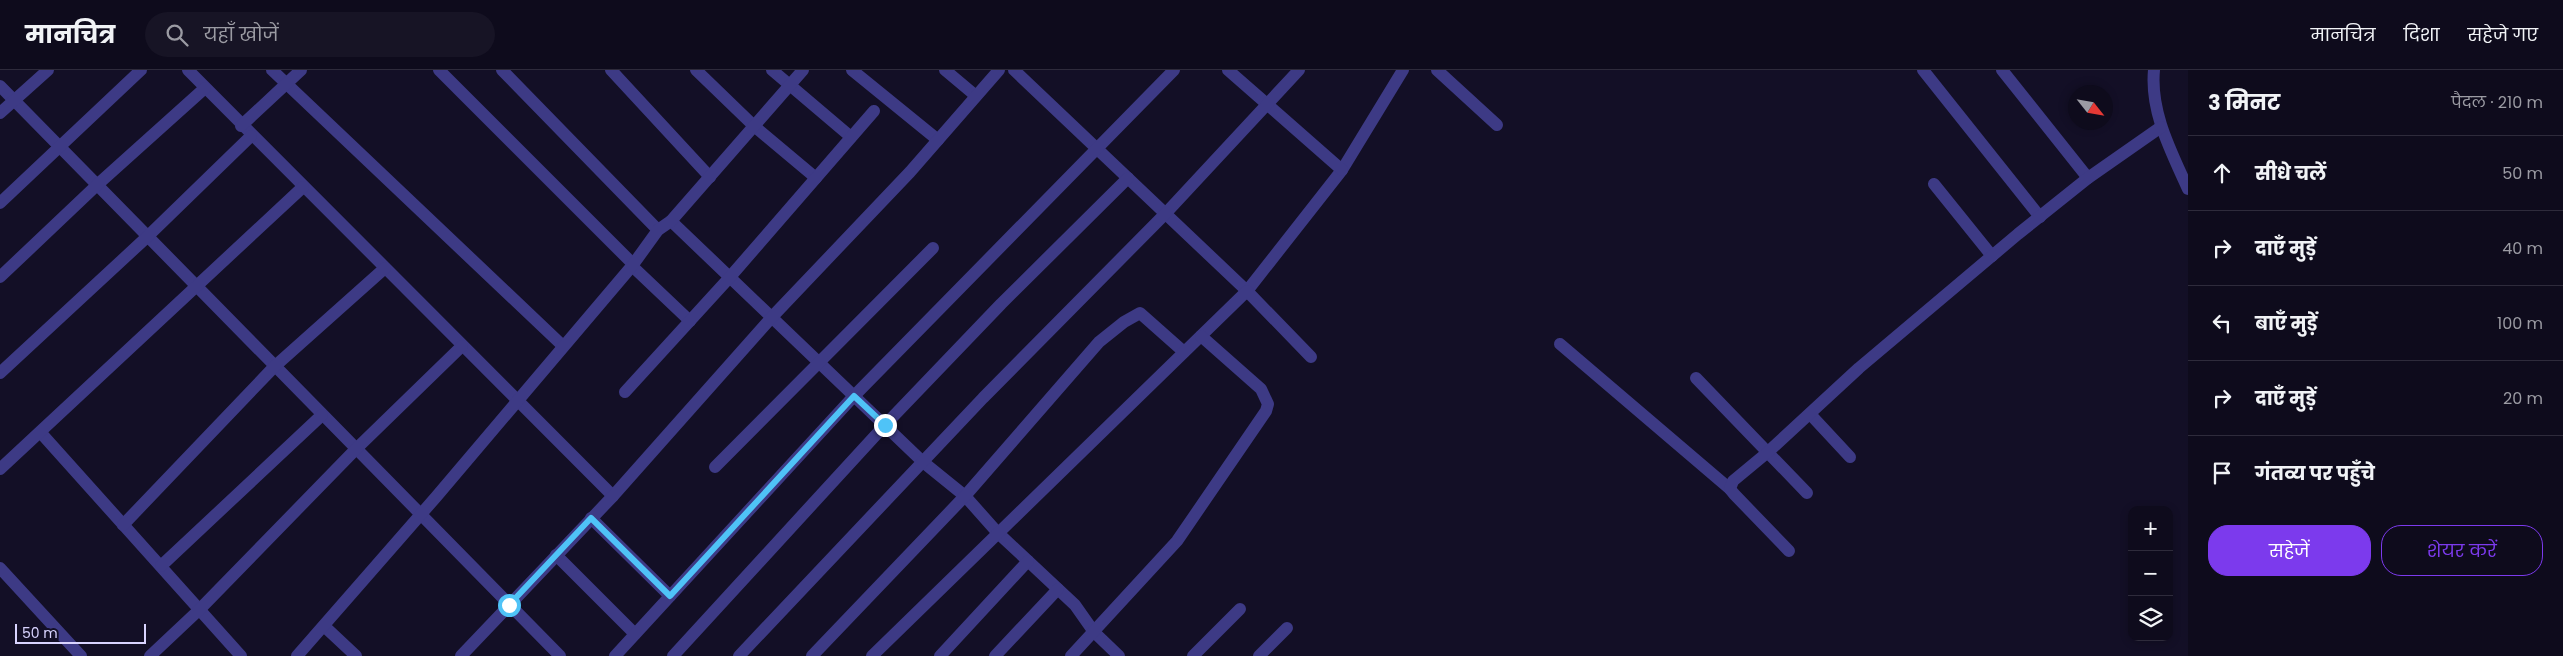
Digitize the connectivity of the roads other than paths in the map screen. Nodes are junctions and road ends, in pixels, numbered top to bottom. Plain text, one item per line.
1 (48, 70) edge
2 (141, 70) edge
3 (188, 70) edge
4 (272, 70) edge
5 (301, 70) edge
6 (439, 70) edge
7 (502, 70) edge
8 (611, 70) edge
9 (696, 70) edge
10 (772, 70) edge
11 (803, 70) edge
12 (852, 70) edge
13 (945, 70) edge
14 (999, 70) edge
15 (1014, 70) edge
16 (1174, 70) edge
17 (1228, 70) edge
18 (1299, 70) edge
19 (1403, 70) edge
20 (1437, 70) edge
21 (1923, 70) edge
22 (2002, 70) edge
23 (2154, 70) edge
24 (285, 85) junction
25 (0, 86) edge
26 (789, 86) junction
27 (205, 88) junction
28 (976, 96) junction
29 (14, 100) junction
30 (1268, 104) junction
31 (874, 111) dead end
32 (0, 113) edge
33 (242, 126) junction
34 (754, 126) junction
35 (1497, 126) dead end
36 (2161, 127) junction
37 (252, 136) junction
38 (851, 137) junction
39 (938, 140) junction
40 (60, 148) junction
41 (1098, 148) junction
42 (1342, 170) junction
43 (710, 177) junction
44 (816, 178) junction
45 (1128, 178) junction
46 (2088, 178) junction
47 (1934, 184) dead end
48 (97, 185) junction
49 (303, 187) junction
50 (2188, 189) edge
51 (0, 203) edge
52 (1166, 213) junction
53 (2040, 217) junction
54 (672, 221) junction
55 (658, 230) junction
56 (148, 237) junction
57 (932, 248) dead end
58 (1992, 256) junction
59 (632, 265) junction
60 (385, 268) junction
61 (730, 277) junction
62 (0, 278) edge
63 (196, 286) junction
64 (1247, 291) junction
65 (772, 318) junction
66 (690, 321) junction
67 (1200, 336) junction
68 (1560, 344) dead end
69 (462, 346) junction
70 (563, 346) junction
71 (1184, 352) junction
72 (1311, 357) dead end
73 (819, 363) junction
74 (274, 367) junction
75 (0, 373) edge
76 (1696, 378) dead end
77 (625, 392) dead end
78 (854, 396) junction
79 (517, 400) junction
80 (1810, 414) junction
81 (322, 415) junction
82 (885, 425) junction
83 (41, 433) junction
84 (355, 450) junction
85 (1768, 452) junction
86 (1850, 457) dead end
87 (923, 462) junction
88 (715, 467) dead end
89 (0, 469) edge
90 (1730, 489) junction
91 (1807, 493) dead end
92 (613, 496) junction
93 (965, 496) junction
94 (420, 516) junction
95 (591, 518) junction
96 (123, 525) junction
97 (997, 532) junction
98 (1789, 551) dead end
99 (556, 555) junction
100 (1028, 561) junction
101 (161, 566) junction
102 (0, 568) edge
103 (1058, 589) junction
104 (670, 596) junction
105 (509, 605) junction
106 (200, 609) junction
107 (1240, 609) dead end
108 (324, 626) junction
109 (1287, 628) dead end
110 (1094, 632) junction
111 (635, 634) junction
112 (81, 656) edge
113 (150, 656) edge
114 (241, 656) edge
115 (297, 656) edge
116 (356, 656) edge
117 (461, 656) edge
118 (560, 656) edge
119 (615, 656) edge
120 (673, 656) edge
121 (739, 656) edge
122 (812, 656) edge
123 (872, 656) edge
124 (940, 656) edge
125 (995, 656) edge
126 (1071, 656) edge
127 (1118, 656) edge
128 (1193, 656) edge
129 (1259, 656) edge

1 - 29 street
2 - 40 street
3 - 27 street
4 - 24 street
5 - 24 street
6 - 59 street
7 - 55 street
8 - 43 street
9 - 34 street
10 - 26 street
11 - 26 street
12 - 39 street
13 - 28 street
14 - 28 street
15 - 41 street
16 - 41 street
17 - 30 street
18 - 30 street
19 - 42 street
20 - 35 street
21 - 53 street
22 - 46 street
23 - 36 street
24 - 33 street
24 - 70 street
25 - 29 street
26 - 34 street
26 - 38 street
27 - 33 street
27 - 48 street
28 - 39 street
29 - 32 street
29 - 40 street
30 - 42 street
30 - 52 street
31 - 38 street
33 - 37 street
34 - 43 street
34 - 44 street
36 - 46 street
36 - 50 street
37 - 49 street
37 - 56 street
38 - 44 street
39 - 65 street
40 - 48 street
40 - 51 street
41 - 45 street
41 - 78 street
42 - 64 street
43 - 54 street
44 - 61 street
45 - 52 street
45 - 82 street
46 - 53 street
47 - 58 street
48 - 56 street
48 - 62 street
49 - 60 street
49 - 63 street
52 - 64 street
52 - 87 street
53 - 58 street
54 - 55 street
54 - 61 street
55 - 59 street
56 - 63 street
56 - 75 street
57 - 73 street
58 - 80 street
59 - 66 street
59 - 70 street
60 - 69 street
60 - 74 street
61 - 65 street
61 - 66 street
63 - 74 street
63 - 83 street
64 - 67 street
64 - 72 street
65 - 73 street
65 - 92 street
66 - 77 street
67 - 71 street
67 - 110 street
68 - 90 street
69 - 79 street
69 - 84 street
70 - 79 street
71 - 93 street
71 - 97 street
73 - 78 street
73 - 88 street
74 - 81 street
74 - 96 street
76 - 85 street
78 - 82 street
78 - 104 street
79 - 92 street
79 - 94 street
80 - 85 street
80 - 86 street
81 - 84 street
81 - 101 street
82 - 87 street
82 - 120 street
83 - 89 street
83 - 96 street
84 - 94 street
84 - 106 street
85 - 90 street
85 - 91 street
87 - 93 street
87 - 121 street
90 - 98 street
92 - 95 street
93 - 97 street
93 - 122 street
94 - 105 street
94 - 108 street
95 - 99 street
95 - 104 street
96 - 101 street
97 - 100 street
97 - 123 street
99 - 105 street
99 - 111 street
100 - 103 street
100 - 124 street
101 - 106 street
102 - 112 street
103 - 110 street
103 - 125 street
104 - 111 street
105 - 117 street
105 - 118 street
106 - 113 street
106 - 114 street
107 - 128 street
108 - 115 street
108 - 116 street
109 - 129 street
110 - 126 street
110 - 127 street
111 - 119 street

